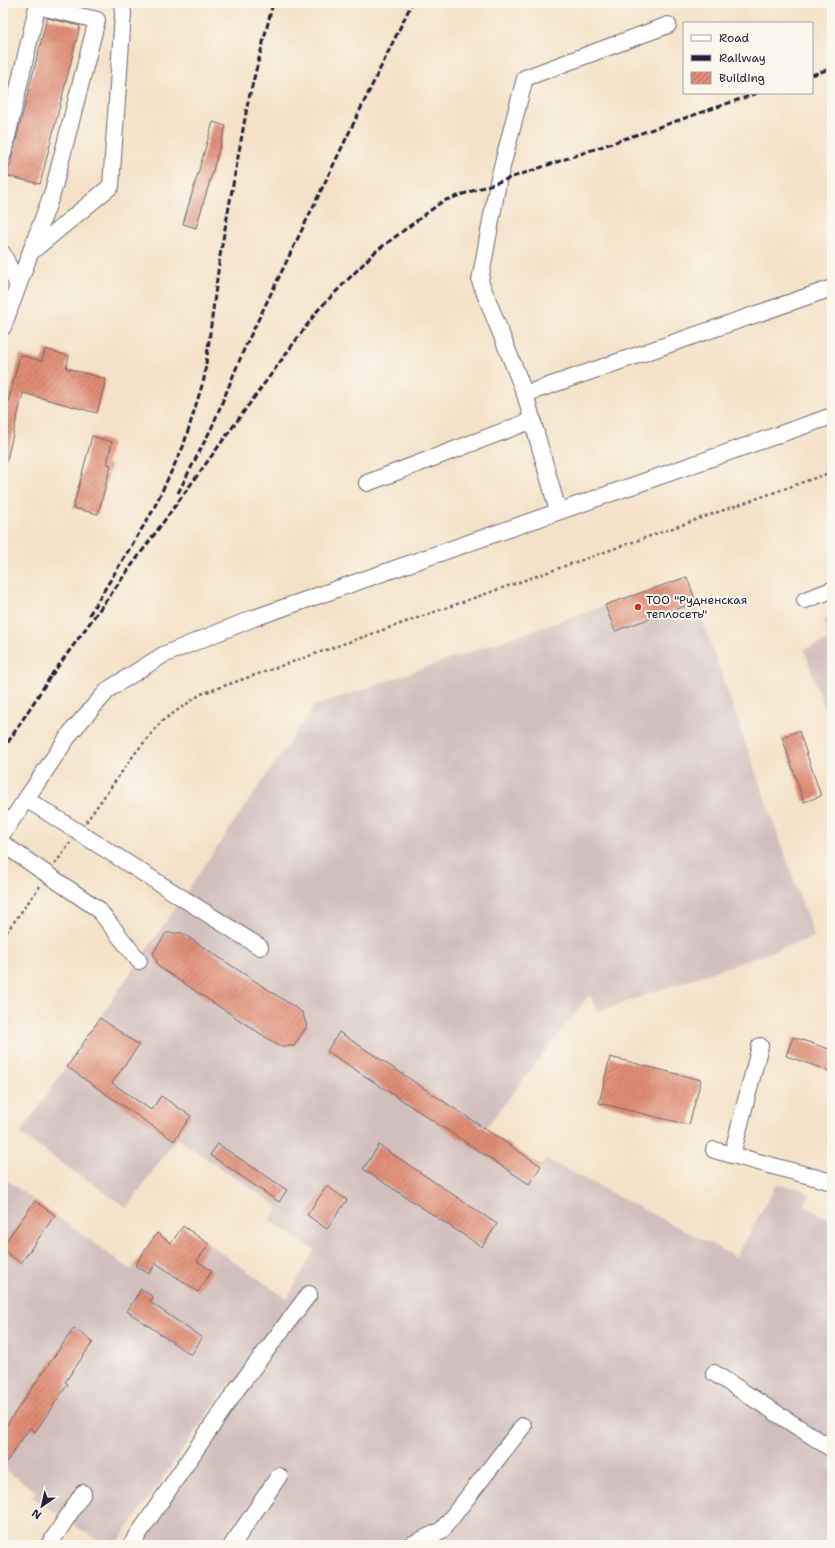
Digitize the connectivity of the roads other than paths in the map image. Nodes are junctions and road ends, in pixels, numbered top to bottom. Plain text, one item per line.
1 (122, 3) edge
2 (37, 4) edge
3 (668, 25) dead end
4 (3, 154) edge
5 (30, 253) junction
6 (3, 254) edge
7 (18, 286) junction
8 (832, 288) edge
9 (3, 327) edge
10 (525, 394) junction
11 (832, 416) edge
12 (533, 420) junction
13 (367, 483) dead end
14 (558, 512) junction
15 (832, 590) edge
16 (805, 600) dead end
17 (26, 799) junction
18 (6, 822) edge
19 (3, 844) edge
20 (260, 947) dead end
21 (139, 961) dead end
22 (760, 1046) dead end
23 (714, 1150) dead end
24 (732, 1155) junction
25 (832, 1182) edge
26 (309, 1294) dead end
27 (714, 1373) dead end
28 (523, 1426) dead end
29 (832, 1449) edge
30 (279, 1476) dead end
31 (83, 1493) dead end
32 (48, 1545) edge
33 (131, 1545) edge
34 (232, 1545) edge
35 (411, 1545) edge

1 - 5 street
2 - 4 street
2 - 5 street
3 - 10 street
5 - 7 street
6 - 7 street
7 - 9 street
8 - 10 street
10 - 12 street
11 - 14 street
12 - 13 street
12 - 14 street
14 - 17 street
15 - 16 street
17 - 18 street
17 - 20 street
19 - 21 street
22 - 24 street
23 - 24 street
24 - 25 street
26 - 33 street
27 - 29 street
28 - 35 street
30 - 34 street
31 - 32 street

